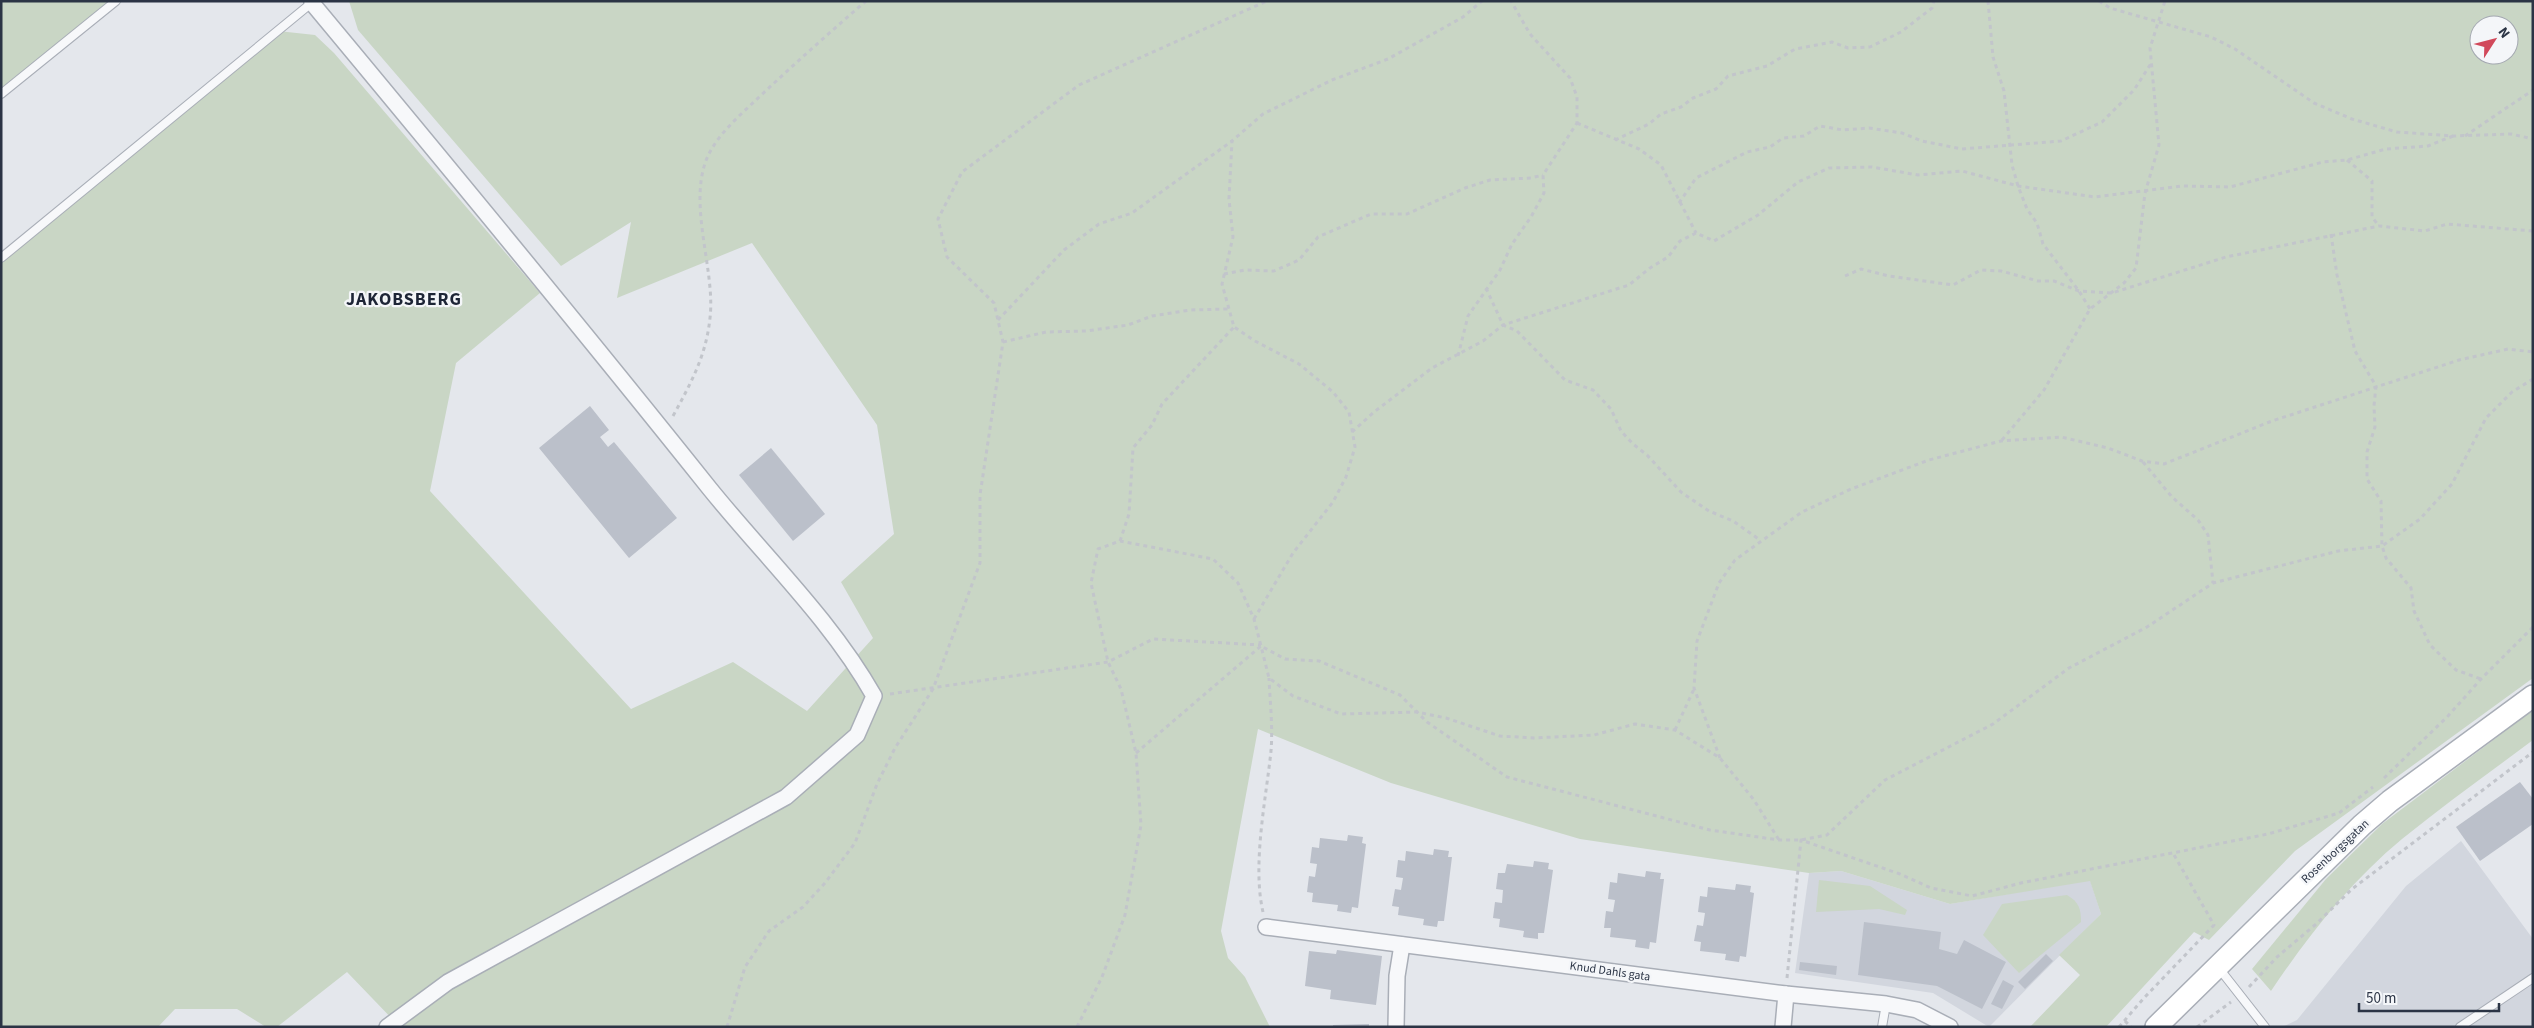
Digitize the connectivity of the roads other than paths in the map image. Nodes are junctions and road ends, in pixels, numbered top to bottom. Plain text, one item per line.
1 (116, 1) edge
2 (313, 2) edge
3 (1, 94) edge
4 (1, 258) edge
5 (2533, 696) edge
6 (1266, 928) road end
7 (1402, 945) junction
8 (2217, 965) junction
9 (2533, 978) edge
10 (1786, 994) junction
11 (1886, 1004) junction
12 (387, 1027) edge
13 (1396, 1027) edge
14 (1783, 1027) edge
15 (1882, 1027) edge
16 (1950, 1027) edge
17 (2156, 1027) edge
18 (2265, 1027) edge
19 (2460, 1027) edge

1 - 3 lane
2 - 4 lane
2 - 12 street
5 - 8 street, Rosenborgsgatan
6 - 7 street, Knud Dahls gata
7 - 10 street, Knud Dahls gata
7 - 13 street
8 - 17 street, Rosenborgsgatan
8 - 18 lane
9 - 19 lane
10 - 11 street, Knud Dahls gata
10 - 14 street
11 - 15 lane
11 - 16 street, Knud Dahls gata

